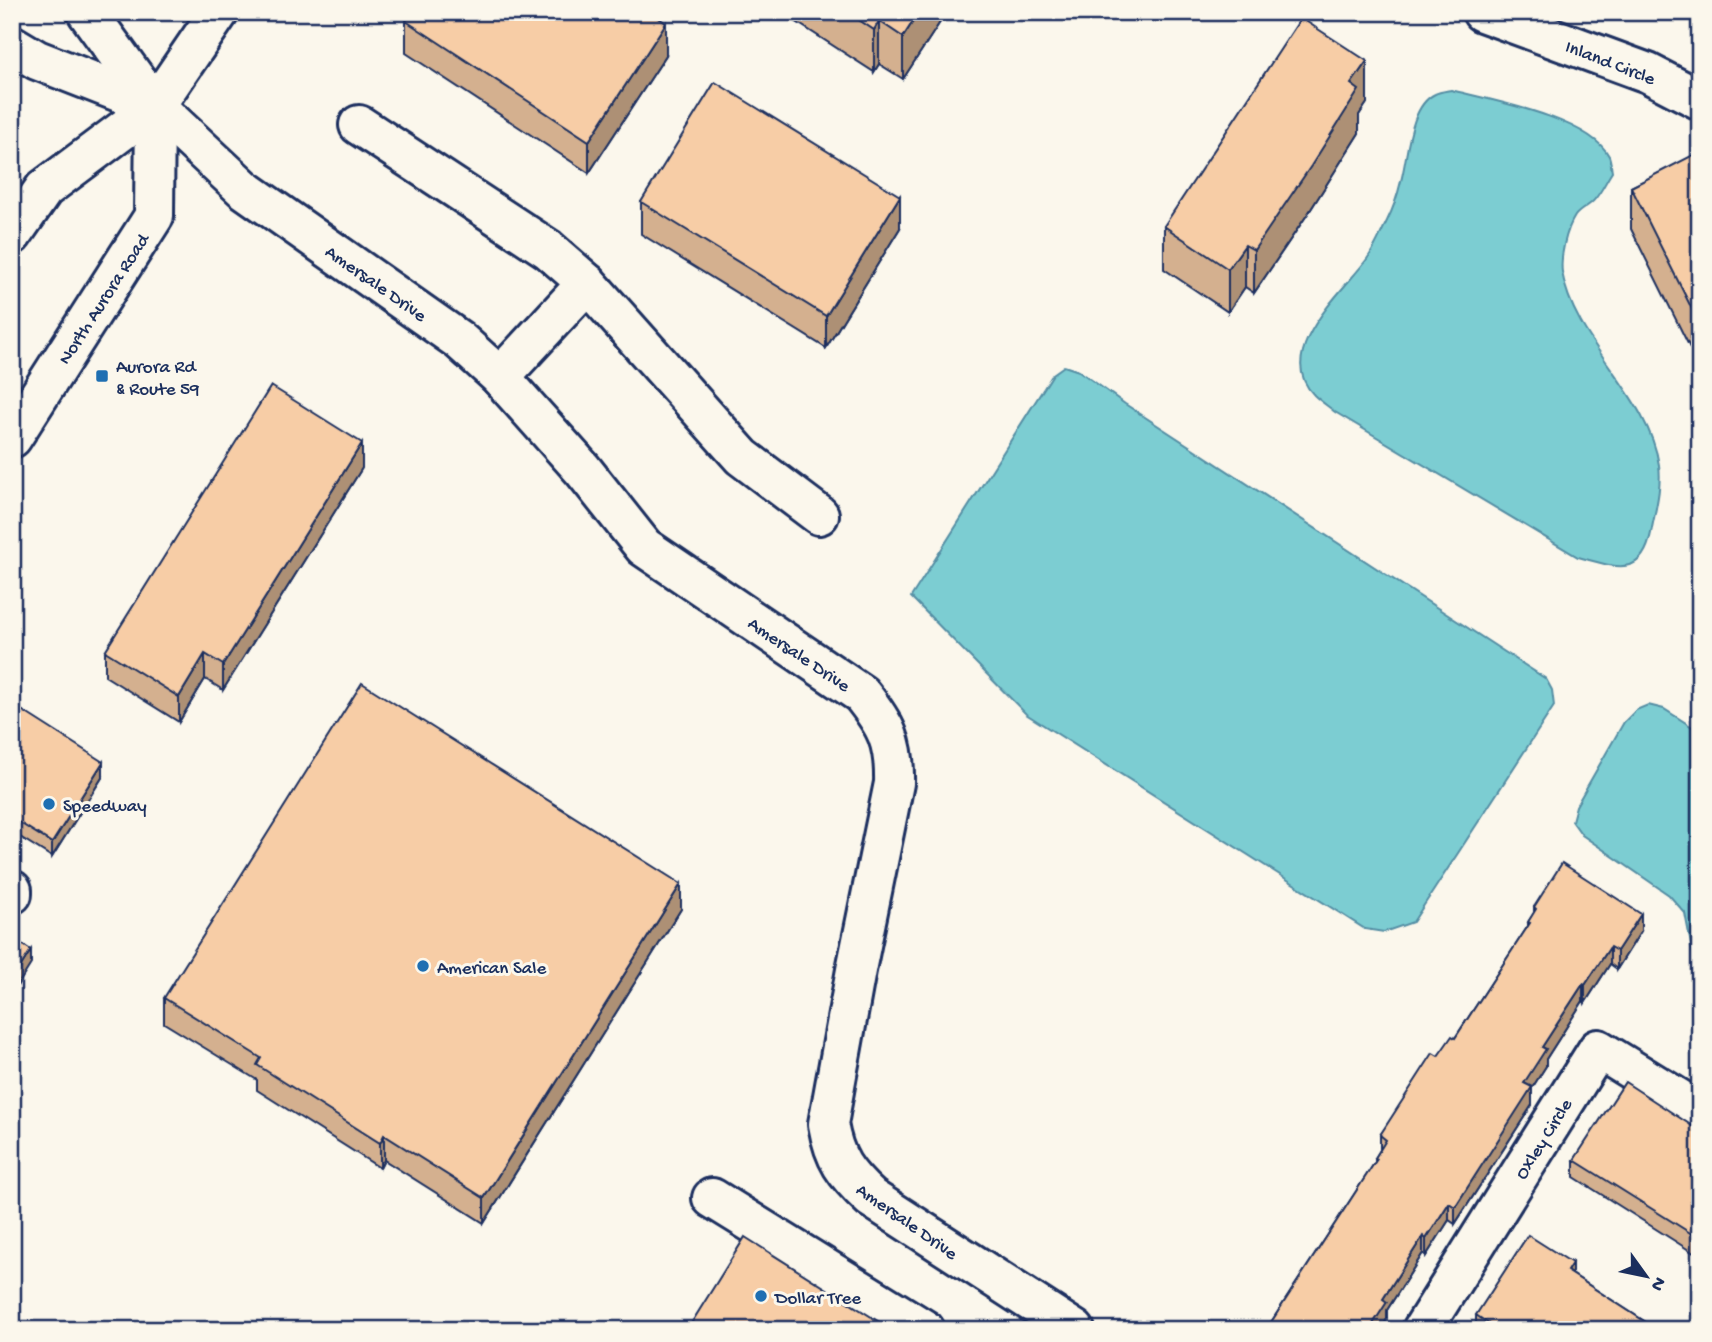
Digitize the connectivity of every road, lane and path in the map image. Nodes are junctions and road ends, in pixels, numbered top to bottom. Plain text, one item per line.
1 (87, 12) edge
2 (219, 12) edge
3 (1482, 12) edge
4 (12, 45) edge
5 (1700, 100) edge
6 (155, 106) junction
7 (359, 125) dead end
8 (12, 235) edge
9 (587, 283) junction
10 (499, 377) junction
11 (12, 438) edge
12 (819, 515) dead end
13 (1700, 1112) edge
14 (712, 1198) dead end
15 (916, 1324) edge
16 (1075, 1330) edge
17 (1422, 1330) edge

1 - 6 street
2 - 6 street
3 - 5 street, Inland Circle
4 - 6 street
6 - 8 street
6 - 10 street, Amersale Drive
6 - 11 street, North Aurora Road
7 - 9 street
9 - 10 street
9 - 12 street
10 - 16 street, Amersale Drive
13 - 17 street, Oxley Circle
14 - 15 street

